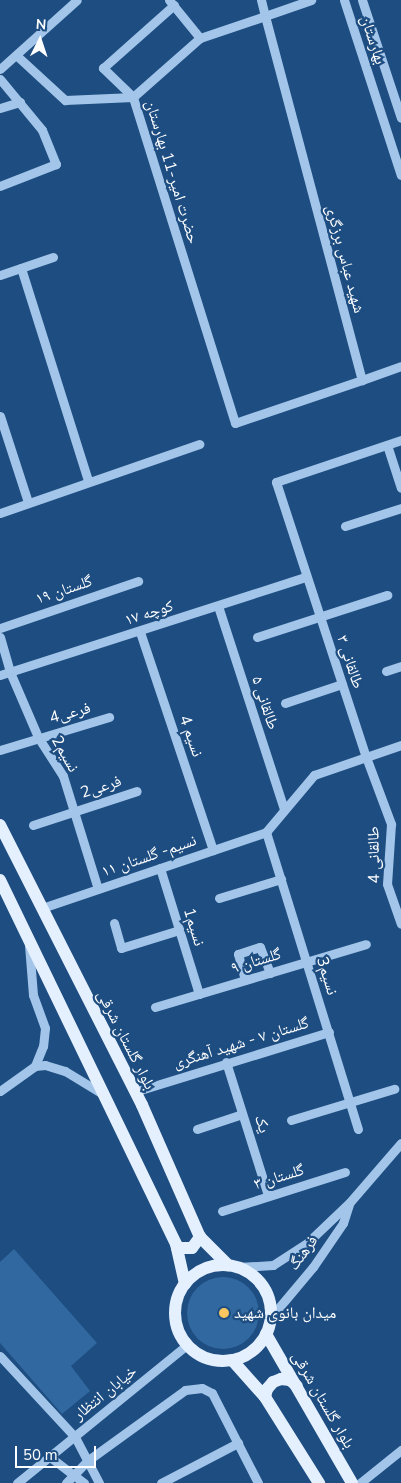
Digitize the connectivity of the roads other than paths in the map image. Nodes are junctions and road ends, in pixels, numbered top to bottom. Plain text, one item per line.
1 (77, 0) edge
2 (261, 0) edge
3 (311, 0) edge
4 (344, 0) edge
5 (362, 0) edge
6 (172, 3) edge
7 (265, 16) junction
8 (200, 38) junction
9 (16, 55) junction
10 (0, 69) edge
11 (0, 80) edge
12 (133, 97) junction
13 (20, 102) junction
14 (0, 108) edge
15 (401, 118) edge
16 (401, 175) edge
17 (0, 186) edge
18 (53, 258) dead end
19 (21, 268) junction
20 (0, 274) edge
21 (401, 366) edge
22 (362, 380) junction
23 (0, 416) edge
24 (401, 440) edge
25 (199, 444) dead end
26 (387, 445) junction
27 (88, 481) junction
28 (401, 488) edge
29 (28, 502) junction
30 (401, 508) edge
31 (0, 513) edge
32 (345, 526) dead end
33 (306, 577) junction
34 (138, 581) dead end
35 (387, 595) dead end
36 (218, 606) junction
37 (319, 616) junction
38 (0, 628) edge
39 (140, 632) junction
40 (0, 637) edge
41 (257, 637) dead end
42 (401, 666) edge
43 (386, 671) dead end
44 (10, 672) junction
45 (0, 675) edge
46 (342, 684) junction
47 (285, 703) dead end
48 (109, 717) dead end
49 (38, 737) junction
50 (401, 745) edge
51 (0, 750) edge
52 (366, 757) junction
53 (137, 792) dead end
54 (284, 809) junction
55 (74, 812) junction
56 (0, 825) edge
57 (33, 825) dead end
58 (266, 832) junction
59 (213, 850) junction
60 (160, 868) junction
61 (281, 879) junction
62 (0, 880) edge
63 (98, 889) junction
64 (219, 898) dead end
65 (42, 908) junction
66 (114, 923) dead end
67 (401, 924) edge
68 (179, 930) junction
69 (29, 939) junction
70 (366, 944) dead end
71 (307, 962) junction
72 (270, 973) junction
73 (246, 980) junction
74 (199, 994) junction
75 (155, 1007) dead end
76 (329, 1032) junction
77 (226, 1062) junction
78 (34, 1066) junction
79 (394, 1089) dead end
80 (0, 1090) edge
81 (134, 1092) junction
82 (105, 1095) junction
83 (351, 1104) junction
84 (242, 1114) junction
85 (291, 1120) dead end
86 (197, 1129) dead end
87 (358, 1129) dead end
88 (401, 1143) edge
89 (345, 1172) dead end
90 (268, 1195) junction
91 (350, 1202) junction
92 (222, 1211) dead end
93 (200, 1237) junction
94 (178, 1248) junction
95 (232, 1266) junction
96 (184, 1284) junction
97 (271, 1317) junction
98 (266, 1334) junction
99 (188, 1345) junction
100 (0, 1356) edge
101 (232, 1360) junction
102 (297, 1386) junction
103 (265, 1397) junction
104 (75, 1437) junction
105 (238, 1443) junction
106 (401, 1450) edge
107 (50, 1457) junction
108 (88, 1461) junction
109 (74, 1476) junction
110 (18, 1483) edge
111 (66, 1483) edge
112 (84, 1483) edge
113 (99, 1483) edge
114 (161, 1483) edge
115 (258, 1483) edge
116 (319, 1483) edge
117 (352, 1483) edge
118 (360, 1483) edge

1 - 9 street
2 - 7 street, شهید عباس برزگری
3 - 7 street, حضرت امیر-11 بهارستان
4 - 16 street, بهارستان
5 - 15 street, بهارستان
6 - 8 street
6 - 12 street
7 - 8 street, حضرت امیر-11 بهارستان
7 - 22 street, شهید عباس برزگری
8 - 12 street, حضرت امیر-11 بهارستان
9 - 10 street
9 - 12 street
11 - 13 street
12 - 22 street, حضرت امیر-11 بهارستان
13 - 14 street
13 - 17 street
18 - 19 street
19 - 20 street
19 - 27 street
21 - 22 street
23 - 29 street
24 - 26 street
25 - 27 street
26 - 28 street
26 - 33 street, طالقانی ۳
27 - 29 street
29 - 31 street
30 - 32 street
33 - 36 street, کوچه ۱۷
33 - 37 street, طالقانی ۳
34 - 38 street, گلستان ۱۹
35 - 37 street
36 - 39 street, کوچه ۱۷
36 - 54 street, طالقانی ۵
37 - 41 street
37 - 46 street, طالقانی ۳
39 - 44 street, کوچه ۱۷
39 - 59 street, نسیم 4
40 - 44 street, نسیم2
42 - 43 street
44 - 45 street, کوچه ۱۷
44 - 49 street, نسیم2
46 - 47 street
46 - 52 street, طالقانی ۳
48 - 49 street, فرعی4
49 - 51 street, فرعی4
49 - 55 street, نسیم2
50 - 52 street
52 - 54 street
52 - 67 street, طالقانی 4
53 - 55 street, فرعی2
54 - 58 street
55 - 57 street, فرعی2
55 - 63 street, نسیم2
56 - 65 main road, بلوار گلستان شرقی
58 - 59 street, نسیم- گلستان ۱۱
58 - 61 street, نسیم3
59 - 60 street, نسیم- گلستان ۱۱
60 - 63 street, نسیم- گلستان ۱۱
60 - 68 street, نسیم1
61 - 64 street
61 - 71 street, نسیم3
62 - 69 main road
63 - 65 street, نسیم- گلستان ۱۱
65 - 81 main road, بلوار گلستان شرقی
66 - 68 street
68 - 74 street, نسیم1
69 - 78 street
69 - 82 main road
70 - 71 street, گلستان ۹
71 - 72 street, گلستان ۹
71 - 76 street, نسیم3
72 - 73 street, گلستان ۹
72 - 73 street
73 - 74 street, گلستان ۹
74 - 75 street, گلستان ۹
76 - 77 street, گلستان ۷ - شهید آهنگری
76 - 83 street, نسیم3
77 - 81 street, گلستان ۷ - شهید آهنگری
77 - 84 street, یک
78 - 80 street
78 - 82 street
79 - 83 street
81 - 93 main road, بلوار گلستان شرقی
82 - 94 main road
83 - 85 street
83 - 87 street, نسیم3
84 - 86 street
84 - 90 street, یک
88 - 91 street, فرهنگ
89 - 90 street, گلستان ۳
90 - 92 street, گلستان ۳
91 - 95 street, فرهنگ
91 - 97 street, فرهنگ
93 - 94 main road
93 - 95 main road, بلوار گلستان شرقی
94 - 96 main road
95 - 96 main road
95 - 97 main road
96 - 99 main road
97 - 98 main road
98 - 101 main road
98 - 102 main road, بلوار گلستان شرقی
99 - 101 main road
99 - 104 street, خیابان انتظار
100 - 104 street
101 - 103 main road
102 - 103 main road
102 - 117 main road, بلوار گلستان شرقی
103 - 116 main road
104 - 107 street, خیابان انتظار
104 - 108 street
105 - 108 street
105 - 114 street
105 - 115 street
106 - 118 street
107 - 109 street
107 - 110 street, خیابان انتظار
108 - 109 street
108 - 113 street
109 - 111 street
109 - 112 street

